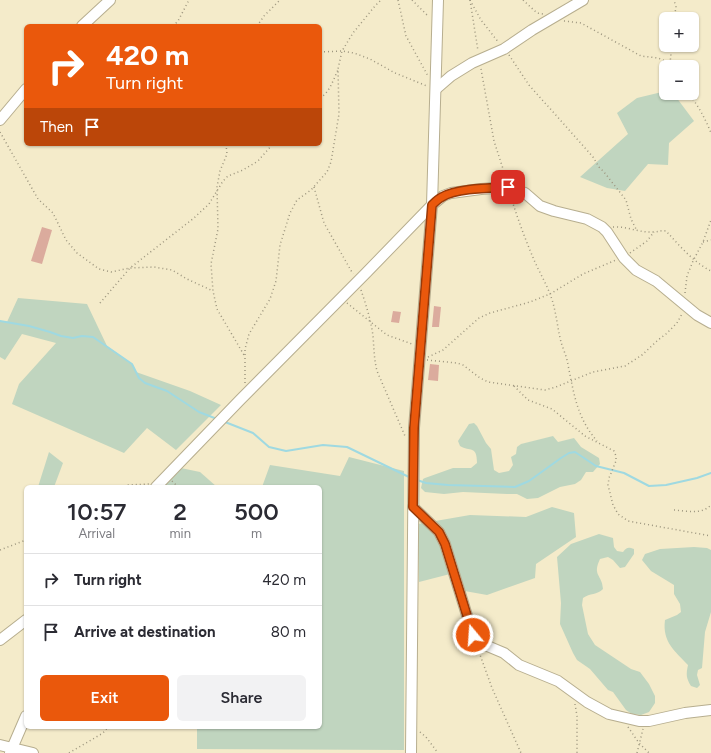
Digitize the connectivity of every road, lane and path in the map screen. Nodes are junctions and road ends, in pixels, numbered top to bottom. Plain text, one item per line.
1 (110, 0) edge
2 (189, 0) edge
3 (280, 0) edge
4 (382, 0) edge
5 (398, 0) edge
6 (412, 0) edge
7 (438, 0) edge
8 (470, 0) edge
9 (523, 0) edge
10 (583, 0) edge
11 (674, 0) edge
12 (675, 12) edge
13 (555, 16) junction
14 (84, 24) edge
15 (175, 24) edge
16 (258, 24) edge
17 (438, 26) junction
18 (504, 48) junction
19 (342, 51) junction
20 (322, 52) edge
21 (479, 60) junction
22 (664, 60) edge
23 (338, 68) junction
24 (429, 78) dead end
25 (436, 89) junction
26 (24, 91) edge
27 (322, 96) edge
28 (694, 100) edge
29 (0, 120) edge
30 (0, 132) edge
31 (711, 133) edge
32 (226, 146) edge
33 (271, 146) edge
34 (314, 186) junction
35 (508, 187) junction
36 (217, 189) junction
37 (432, 205) junction
38 (711, 220) edge
39 (602, 227) junction
40 (637, 231) junction
41 (654, 232) junction
42 (711, 240) edge
43 (703, 242) junction
44 (624, 256) junction
45 (694, 259) junction
46 (130, 268) junction
47 (711, 271) edge
48 (358, 282) junction
49 (213, 291) junction
50 (550, 294) junction
51 (341, 298) junction
52 (100, 303) dead end
53 (684, 303) junction
54 (371, 324) junction
55 (711, 324) edge
56 (421, 346) junction
57 (244, 355) junction
58 (420, 360) junction
59 (570, 381) junction
60 (514, 386) junction
61 (245, 395) junction
62 (406, 438) dead end
63 (597, 441) junction
64 (128, 485) edge
65 (153, 485) edge
66 (159, 485) edge
67 (711, 505) edge
68 (413, 507) junction
69 (674, 510) dead end
70 (711, 536) edge
71 (24, 541) edge
72 (0, 550) edge
73 (24, 622) edge
74 (0, 640) edge
75 (478, 648) dead end
76 (574, 693) junction
77 (711, 710) edge
78 (622, 717) junction
79 (24, 721) edge
80 (649, 721) junction
81 (411, 724) junction
82 (106, 729) edge
83 (639, 743) junction
84 (0, 745) edge
85 (11, 751) edge
86 (33, 753) edge
87 (69, 753) edge
88 (411, 753) edge
89 (438, 753) edge
90 (521, 753) edge
91 (577, 753) edge
92 (637, 753) edge
93 (648, 753) edge

1 - 14 street
2 - 15 path
3 - 16 path
4 - 19 path
5 - 24 path
6 - 17 path
7 - 17 street
8 - 18 path
8 - 21 path
9 - 13 path
10 - 13 street
11 - 12 path
13 - 18 street
13 - 22 path
17 - 25 street
18 - 21 street
18 - 40 path
19 - 20 path
19 - 23 path
19 - 25 path
21 - 25 street
21 - 35 path
23 - 27 path
23 - 34 path
25 - 37 street
26 - 29 street
28 - 31 path
30 - 46 path
32 - 36 path
33 - 36 path
34 - 48 path
34 - 57 path
35 - 37 street
35 - 39 street
35 - 50 path
36 - 46 path
36 - 49 path
37 - 48 street
37 - 56 street
38 - 43 path
39 - 40 path
39 - 44 street
40 - 41 path
41 - 44 path
41 - 45 path
42 - 43 path
43 - 45 path
44 - 50 path
44 - 53 street
45 - 47 path
45 - 53 path
46 - 49 path
46 - 52 path
48 - 51 street
48 - 54 path
49 - 57 path
50 - 58 path
50 - 59 path
51 - 54 path
51 - 61 street
53 - 55 street
53 - 59 path
54 - 56 path
54 - 62 path
56 - 58 street
57 - 61 path
58 - 60 path
58 - 68 street
59 - 60 path
59 - 63 path
60 - 63 path
61 - 66 street
63 - 70 path
64 - 65 path
67 - 69 path
68 - 76 street
68 - 81 street
71 - 72 path
73 - 74 street
75 - 90 path
76 - 78 street
76 - 91 path
77 - 80 street
78 - 80 street
78 - 83 path
79 - 85 street
80 - 83 path
81 - 88 street
81 - 89 path
82 - 87 path
83 - 92 path
83 - 93 path
84 - 85 street
85 - 86 street

